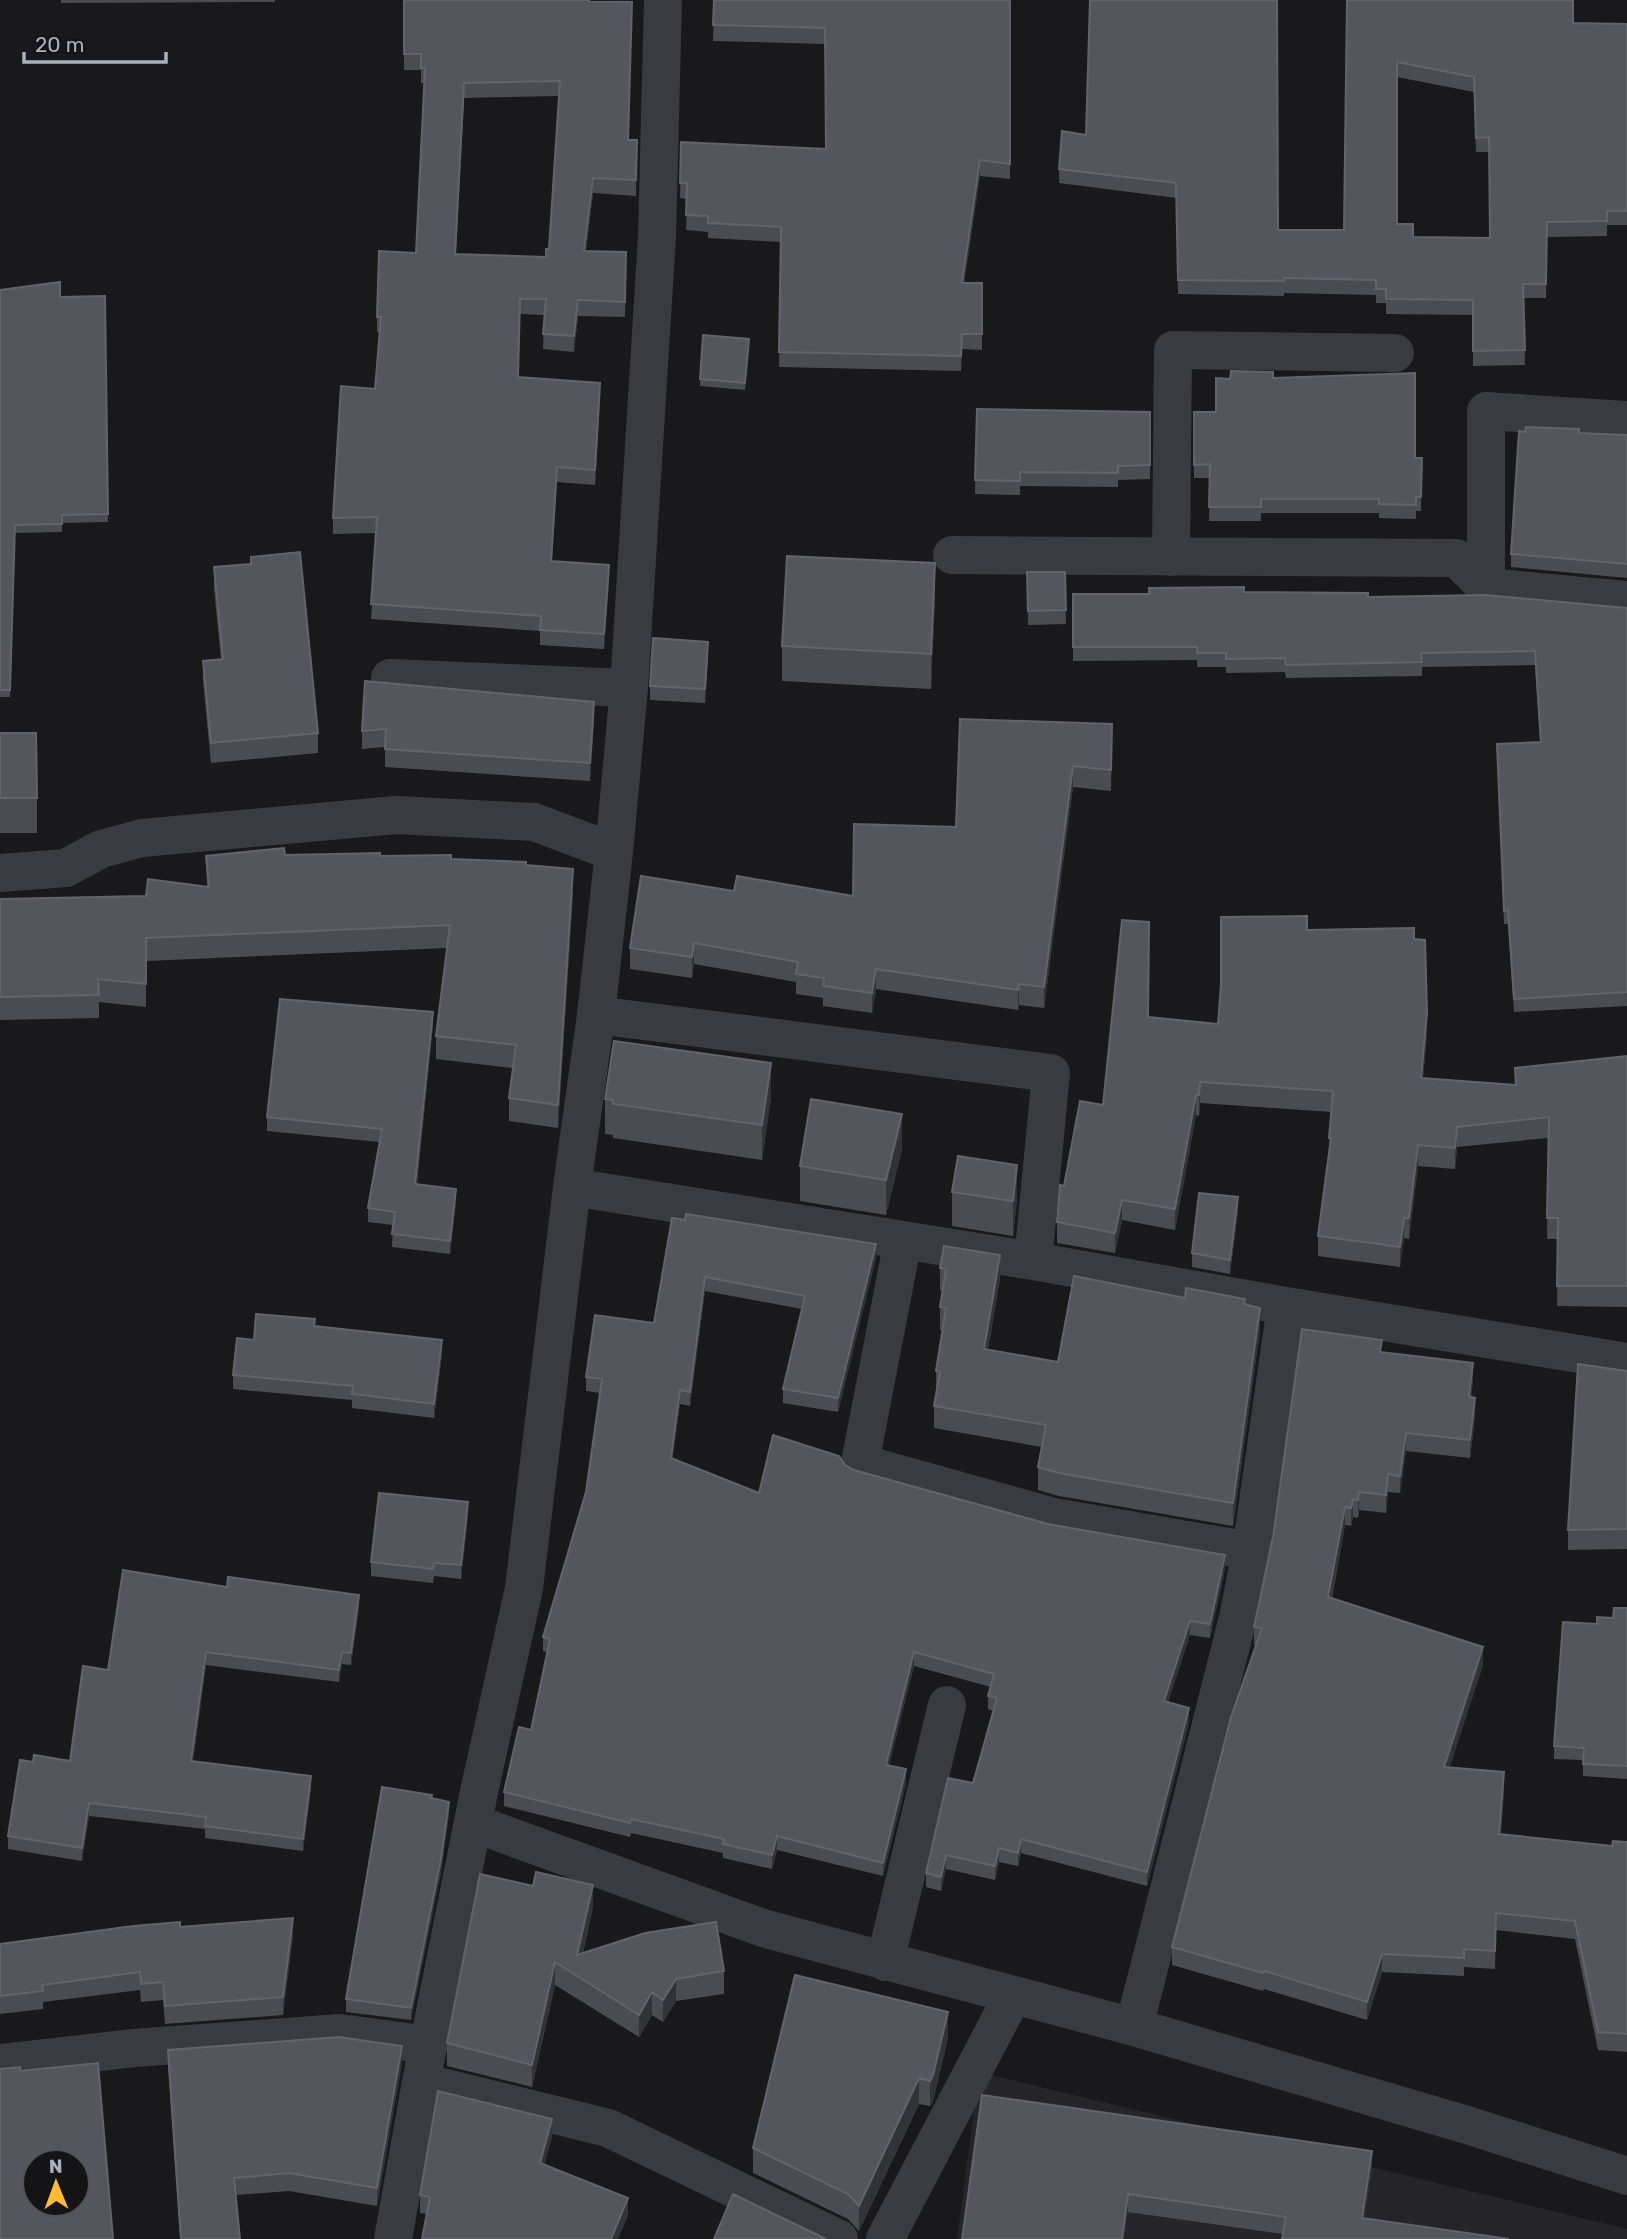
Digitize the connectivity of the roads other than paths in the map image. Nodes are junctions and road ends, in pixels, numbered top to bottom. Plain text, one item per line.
1 (663, 0) edge
2 (1395, 353) dead end
3 (1627, 420) edge
4 (952, 555) dead end
5 (1171, 557) junction
6 (1486, 587) junction
7 (1627, 600) edge
8 (390, 678) dead end
9 (629, 688) junction
10 (614, 852) junction
11 (0, 873) edge
12 (596, 1015) junction
13 (572, 1187) junction
14 (903, 1240) junction
15 (1033, 1261) junction
16 (1286, 1306) junction
17 (1627, 1362) edge
18 (1251, 1551) junction
19 (947, 1705) dead end
20 (473, 1823) junction
21 (885, 1962) junction
22 (1013, 1995) junction
23 (1134, 2027) junction
24 (0, 2063) edge
25 (425, 2064) junction
26 (1627, 2176) edge
27 (393, 2239) edge
28 (839, 2239) edge
29 (884, 2239) edge

1 - 9 street
2 - 5 street
3 - 6 street
4 - 5 street
5 - 6 street
6 - 7 street
8 - 9 street
9 - 10 street
10 - 11 street
10 - 12 street
12 - 13 street
12 - 15 street
13 - 14 street
13 - 20 street
14 - 15 street
14 - 18 street
15 - 16 street
16 - 17 street
16 - 18 street
18 - 23 street
19 - 21 street
20 - 21 street
20 - 25 street
21 - 22 street
22 - 23 street
22 - 29 street
23 - 26 street
24 - 25 street
25 - 27 street
25 - 28 street

